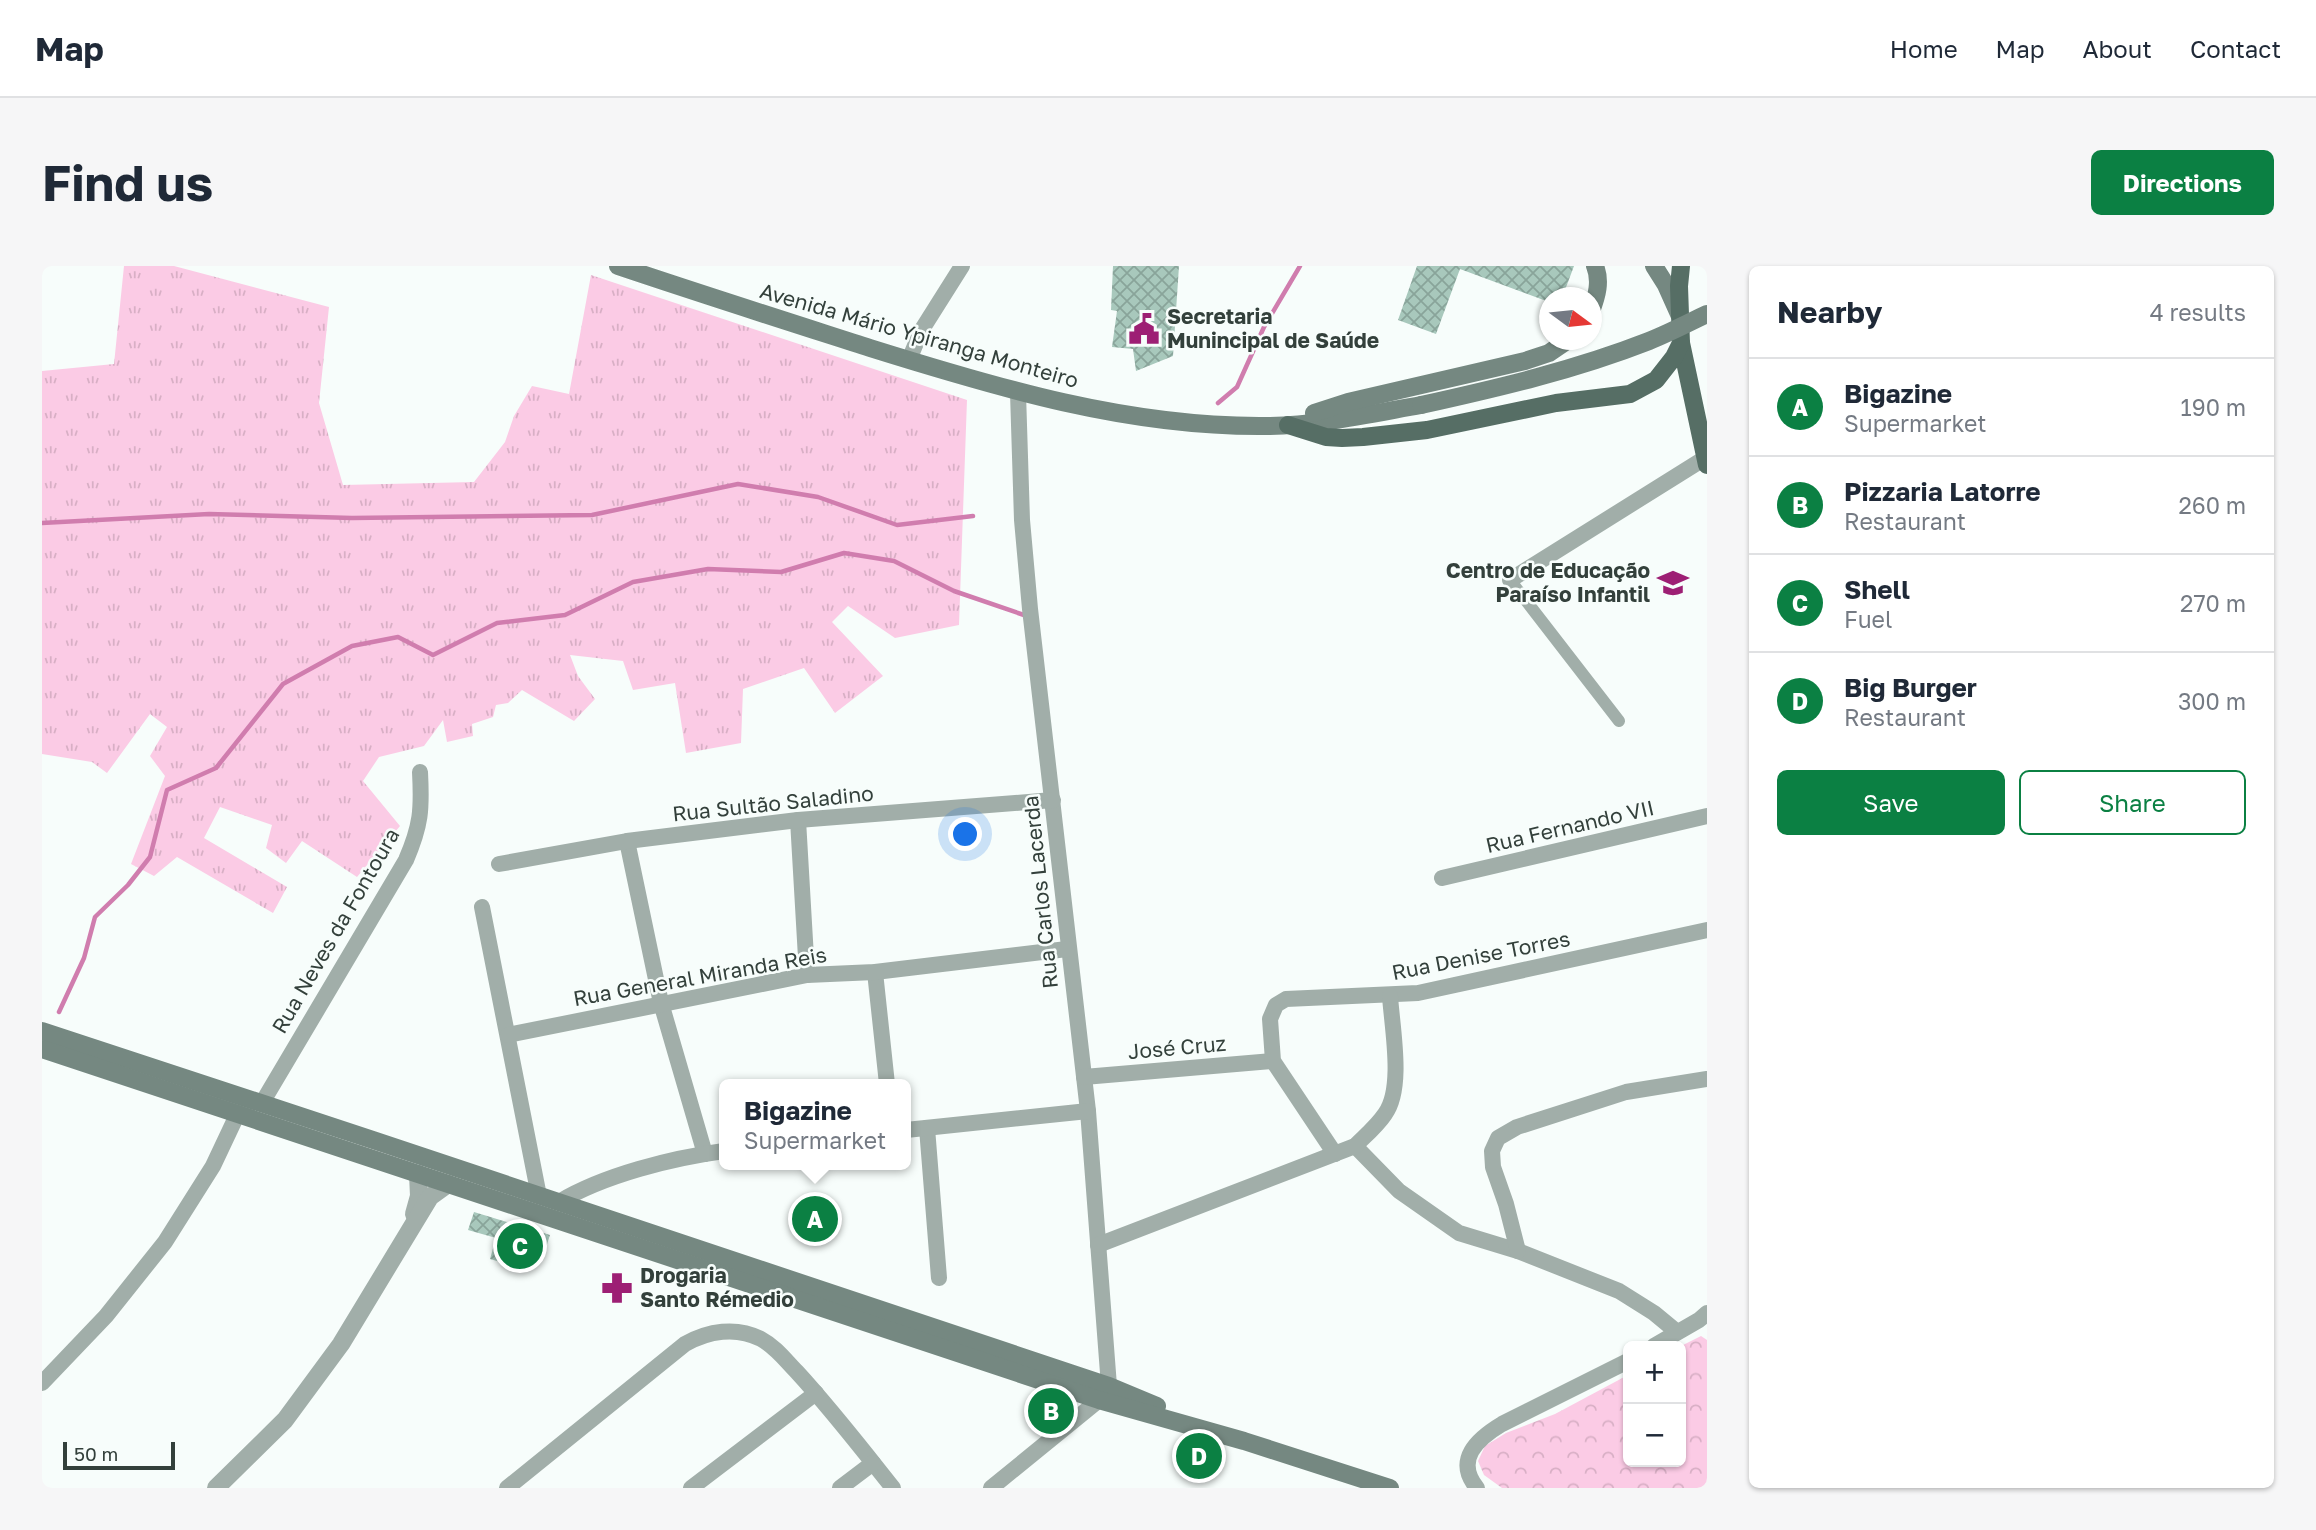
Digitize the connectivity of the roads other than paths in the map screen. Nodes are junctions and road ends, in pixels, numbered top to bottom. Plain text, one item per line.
1 (618, 266) edge
2 (962, 266) edge
3 (1595, 266) edge
4 (1654, 266) edge
5 (1681, 266) edge
6 (1597, 287) edge
7 (1679, 314) junction
8 (1707, 314) edge
9 (1681, 343) junction
10 (1554, 350) edge
11 (909, 360) junction
12 (1018, 393) junction
13 (1288, 425) junction
14 (1706, 461) edge
15 (1510, 580) joint
16 (1619, 721) dead end
17 (420, 772) dead end
18 (1053, 800) junction
19 (1707, 816) edge
20 (798, 820) junction
21 (626, 841) junction
22 (499, 864) dead end
23 (1442, 878) dead end
24 (482, 907) dead end
25 (1707, 930) edge
26 (1068, 949) junction
27 (875, 972) junction
28 (807, 975) junction
29 (1390, 996) junction
30 (661, 1003) junction
31 (42, 1031) edge
32 (508, 1035) junction
33 (42, 1049) edge
34 (1273, 1061) junction
35 (1084, 1077) junction
36 (886, 1079) edge
37 (1707, 1079) edge
38 (262, 1103) junction
39 (1087, 1111) junction
40 (238, 1113) junction
41 (927, 1128) junction
42 (911, 1130) edge
43 (1355, 1146) junction
44 (719, 1152) edge
45 (705, 1154) junction
46 (1335, 1154) junction
47 (418, 1174) junction
48 (448, 1184) junction
49 (539, 1196) junction
50 (559, 1202) junction
51 (407, 1237) junction
52 (1098, 1245) junction
53 (1518, 1251) junction
54 (939, 1278) dead end
55 (792, 1289) junction
56 (1707, 1313) edge
57 (1677, 1332) junction
58 (1662, 1341) edge
59 (1623, 1364) edge
60 (42, 1383) edge
61 (816, 1393) junction
62 (1104, 1393) junction
63 (873, 1463) junction
64 (216, 1488) edge
65 (507, 1488) edge
66 (691, 1488) edge
67 (840, 1488) edge
68 (893, 1488) edge
69 (991, 1488) edge
70 (1391, 1488) edge
71 (1477, 1488) edge

1 - 11 main road, Avenida Mário Ypiranga Monteiro
2 - 11 street
3 - 6 main road
4 - 7 main road
5 - 7 main road
7 - 9 main road
8 - 13 main road, Avenida Mário Ypiranga Monteiro, bridge
9 - 13 main road
9 - 14 main road
10 - 13 main road
11 - 12 main road, Avenida Mário Ypiranga Monteiro
12 - 13 main road, Avenida Mário Ypiranga Monteiro
12 - 18 street, Rua Carlos Lacerda
14 - 15 street
15 - 16 street
17 - 38 street, Rua Neves da Fontoura
18 - 20 street, Rua Sultão Saladino
18 - 26 street, Rua Carlos Lacerda
19 - 23 street, Rua Fernando VII
20 - 21 street, Rua Sultão Saladino
20 - 28 street
21 - 22 street, Rua Sultão Saladino
21 - 30 street
24 - 32 street
25 - 29 street, Rua Denise Torres
26 - 27 street, Rua General Miranda Reis
26 - 35 street, Rua Carlos Lacerda
27 - 28 street, Rua General Miranda Reis
27 - 36 street
28 - 30 street, Rua General Miranda Reis
29 - 34 street, Rua Denise Torres
29 - 43 street
30 - 32 street, Rua General Miranda Reis
30 - 45 street
31 - 38 main road
32 - 49 street
33 - 40 main road
34 - 35 street, José Cruz
34 - 46 street
35 - 39 street, Rua Carlos Lacerda
37 - 53 street
38 - 49 main road
39 - 41 street
39 - 52 street, Rua Carlos Lacerda
40 - 47 main road
40 - 60 street
41 - 42 street
41 - 54 street
43 - 46 street
43 - 53 street
44 - 45 street
45 - 50 street
46 - 52 street
47 - 48 main road
47 - 51 street
48 - 51 street
48 - 55 main road
49 - 50 main road
50 - 55 main road
51 - 64 street
52 - 62 street, Rua Carlos Lacerda
53 - 57 street
55 - 62 main road
56 - 57 street
57 - 58 street
59 - 71 street
61 - 63 street
61 - 65 street
61 - 66 street
62 - 69 street
62 - 70 main road
63 - 67 street
63 - 68 street

